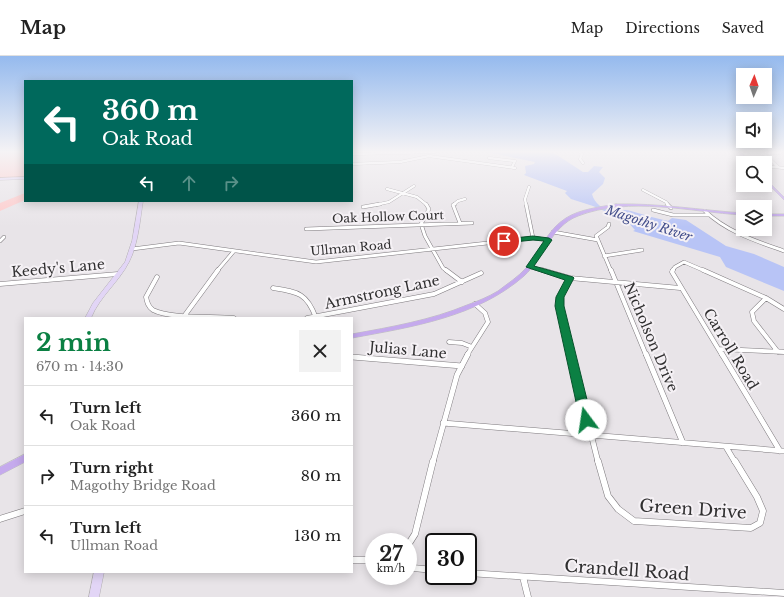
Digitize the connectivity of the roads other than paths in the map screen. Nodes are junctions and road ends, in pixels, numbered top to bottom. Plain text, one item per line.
1 (24, 178) edge
2 (0, 179) edge
3 (414, 186) dead end
4 (772, 186) edge
5 (529, 187) dead end
6 (387, 189) dead end
7 (643, 190) dead end
8 (402, 193) junction
9 (465, 199) dead end
10 (784, 199) edge
11 (141, 202) edge
12 (363, 206) dead end
13 (671, 208) junction
14 (653, 210) dead end
15 (705, 211) junction
16 (736, 213) edge
17 (772, 214) edge
18 (708, 215) junction
19 (784, 215) edge
20 (460, 223) junction
21 (472, 223) dead end
22 (421, 224) junction
23 (609, 224) dead end
24 (306, 229) dead end
25 (554, 232) junction
26 (4, 237) dead end
27 (533, 238) junction
28 (549, 240) junction
29 (598, 240) junction
30 (0, 241) edge
31 (132, 249) junction
32 (433, 249) junction
33 (642, 250) dead end
34 (234, 251) junction
35 (784, 251) edge
36 (604, 256) junction
37 (530, 267) junction
38 (481, 273) dead end
39 (118, 274) junction
40 (157, 278) dead end
41 (570, 278) junction
42 (462, 282) junction
43 (616, 283) junction
44 (0, 284) edge
45 (273, 288) dead end
46 (680, 288) junction
47 (766, 298) junction
48 (475, 304) junction
49 (784, 309) edge
50 (186, 315) junction
51 (89, 317) edge
52 (218, 317) edge
53 (316, 317) edge
54 (353, 336) edge
55 (449, 342) dead end
56 (472, 347) junction
57 (719, 349) junction
58 (778, 352) junction
59 (784, 352) edge
60 (353, 357) edge
61 (462, 366) junction
62 (443, 423) junction
63 (590, 435) junction
64 (683, 443) junction
65 (726, 447) junction
66 (782, 451) edge
67 (24, 459) edge
68 (0, 471) edge
69 (24, 512) edge
70 (0, 519) edge
71 (415, 533) edge
72 (353, 560) edge
73 (365, 560) edge
74 (99, 573) edge
75 (477, 574) edge
76 (523, 577) junction
77 (784, 593) edge
78 (94, 597) edge
79 (528, 597) edge

1 - 2 main road
3 - 8 street
4 - 10 main road
5 - 27 street
6 - 8 street
7 - 13 street
8 - 12 street
8 - 22 street
9 - 20 street
11 - 31 main road
13 - 15 main road
13 - 25 main road
14 - 18 street
15 - 16 main road
15 - 18 street
17 - 19 main road
18 - 35 street
20 - 21 street, Oak Hollow Court
20 - 22 street, Oak Hollow Court
22 - 24 street, Oak Hollow Court
22 - 32 street
23 - 29 street
25 - 28 main road
25 - 29 street
26 - 30 street
27 - 28 street, Ullman Road
27 - 32 street, Ullman Road
28 - 37 main road
29 - 36 street, Nicholson Drive
31 - 34 street, Ullman Road
31 - 39 main road
32 - 34 street, Ullman Road
32 - 42 street
33 - 36 street
34 - 50 street
36 - 43 street, Nicholson Drive
37 - 41 street
37 - 48 main road
38 - 42 street, Armstrong Lane
39 - 44 street, Keedy's Lane
39 - 51 main road
40 - 50 street
41 - 43 street
41 - 63 street, Green Drive
42 - 53 street, Armstrong Lane
43 - 46 street
43 - 64 street, Nicholson Drive
45 - 53 street
46 - 47 street, Carroll Road
46 - 57 street, Carroll Road
47 - 49 street
47 - 58 street
48 - 54 main road
48 - 56 street
50 - 52 street
55 - 56 street
56 - 61 street
57 - 58 street
57 - 66 street, Carroll Road
58 - 59 street
60 - 61 street, Julias Lane
61 - 62 street
62 - 63 street
62 - 71 street
63 - 64 street
63 - 65 street, Green Drive
64 - 65 street
65 - 66 street
67 - 68 main road
69 - 70 street
72 - 73 street
74 - 78 main road
75 - 76 street, Crandell Road
76 - 77 street, Crandell Road
76 - 79 street

